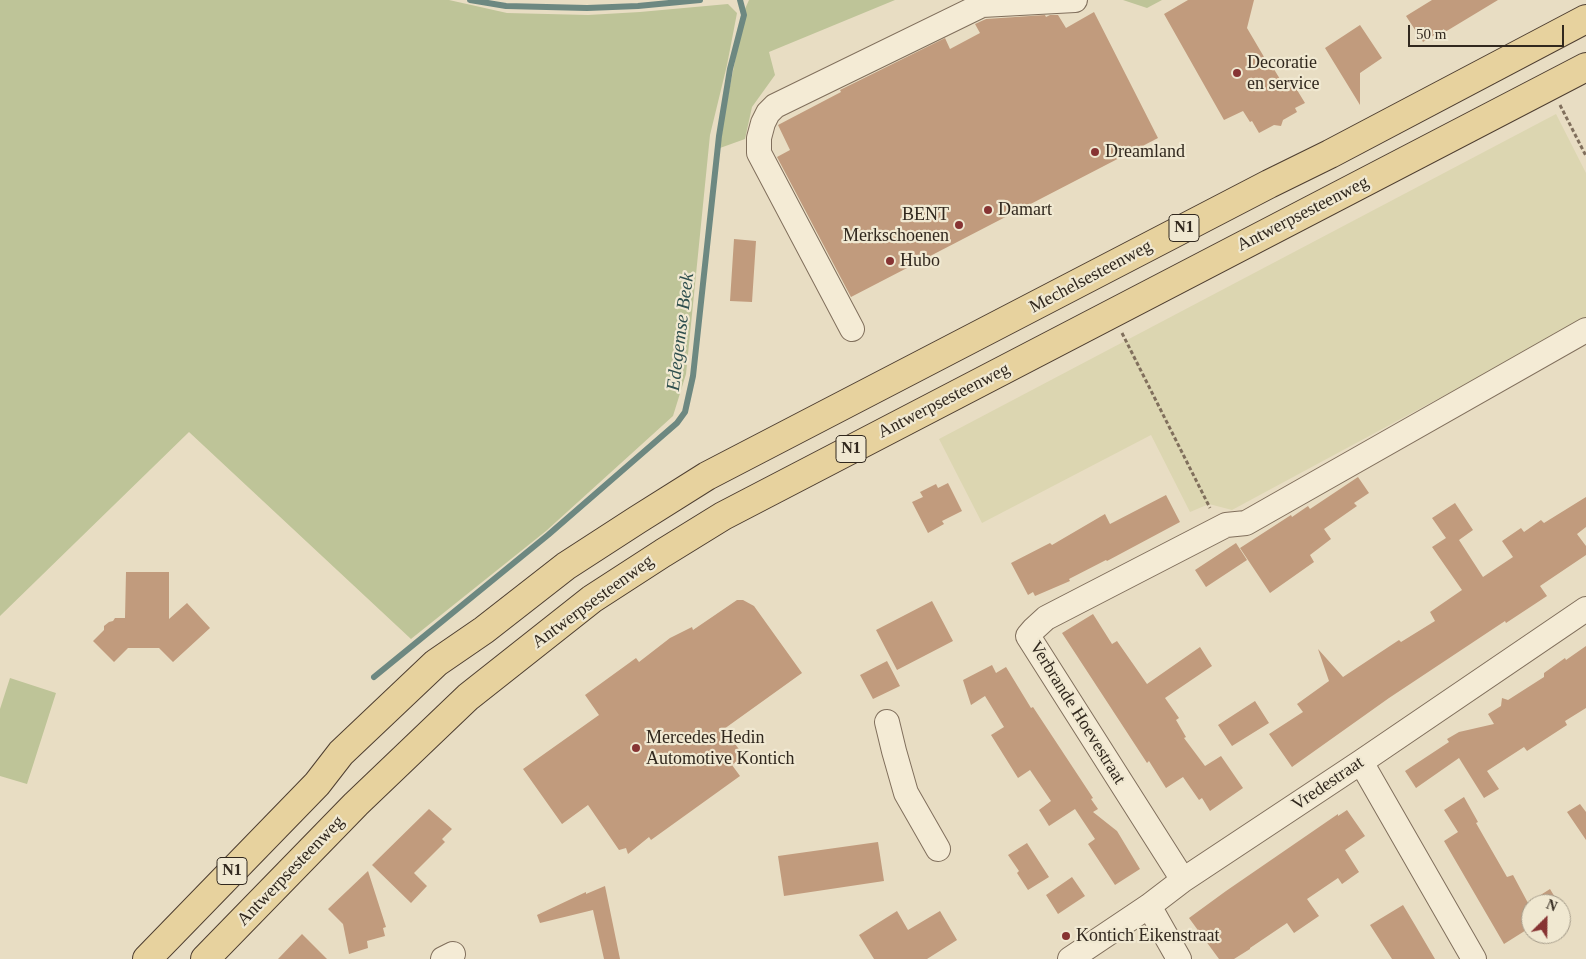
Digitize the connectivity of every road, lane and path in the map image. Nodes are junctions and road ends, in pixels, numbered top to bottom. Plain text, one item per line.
1 (1074, 0) edge
2 (1576, 25) edge
3 (1528, 50) junction
4 (1556, 58) junction
5 (1586, 66) edge
6 (1558, 100) junction
7 (1586, 156) edge
8 (1130, 328) dead end
9 (852, 329) dead end
10 (1586, 330) edge
11 (1223, 526) junction
12 (1586, 609) edge
13 (887, 722) dead end
14 (1361, 762) junction
15 (938, 849) dead end
16 (1183, 880) junction
17 (1149, 906) junction
18 (146, 959) edge
19 (204, 959) edge
20 (1070, 959) edge
21 (1179, 959) edge
22 (1474, 959) edge

1 - 9 street
2 - 3 main road, Mechelsesteenweg / N1
2 - 4 main road, Mechelsesteenweg
3 - 4 main road
3 - 18 main road, Mechelsesteenweg / N1
4 - 5 main road
4 - 6 main road, Mechelsesteenweg
5 - 6 main road, Antwerpsesteenweg / N1
6 - 7 path
6 - 19 main road, Antwerpsesteenweg / N1
8 - 11 path
10 - 11 street
11 - 16 street, Verbrande Hoevestraat
12 - 14 street, Vredestraat
13 - 15 street
14 - 16 street, Vredestraat
14 - 22 street
16 - 17 street, Vredestraat
17 - 20 street, Vredestraat
17 - 21 street

